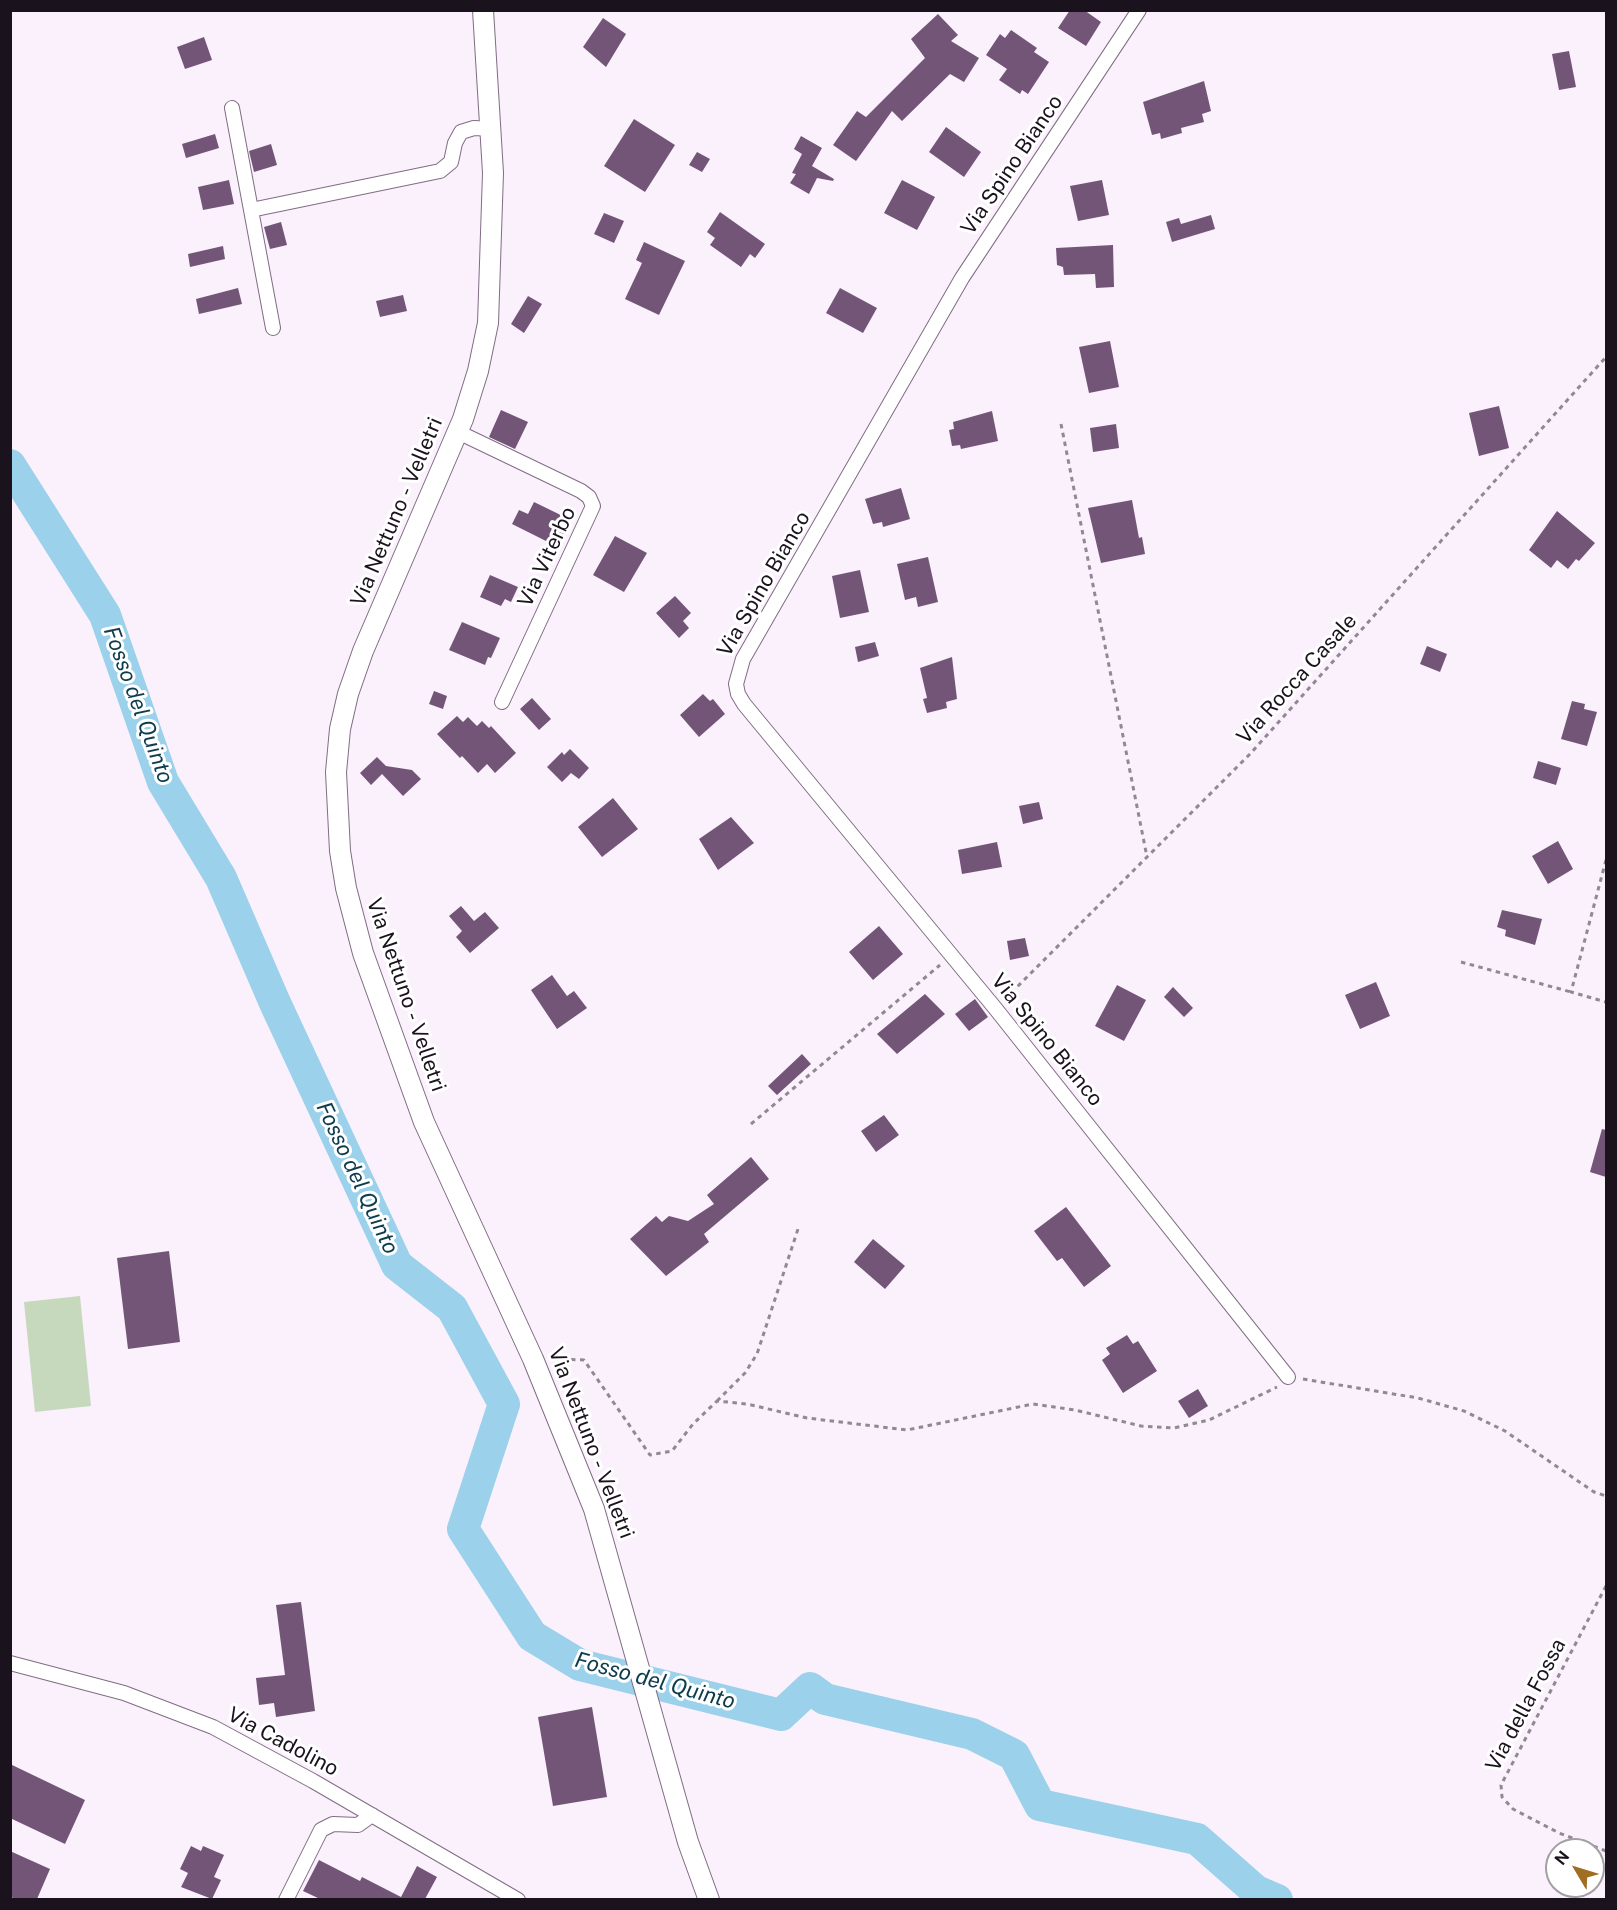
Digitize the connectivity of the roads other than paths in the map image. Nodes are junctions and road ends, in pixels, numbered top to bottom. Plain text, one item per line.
1 (483, 10) edge
2 (1140, 10) edge
3 (232, 108) dead end
4 (492, 129) junction
5 (251, 210) junction
6 (273, 328) dead end
7 (458, 432) junction
8 (502, 702) dead end
9 (1288, 1377) road end
10 (10, 1663) edge
11 (372, 1815) junction
12 (698, 1873) junction
13 (286, 1899) edge
14 (518, 1899) edge
15 (697, 1899) edge
16 (709, 1899) edge

1 - 4 main road, Via Nettuno - Velletri
2 - 9 street, Via Spino Bianco
3 - 5 street
4 - 5 street
4 - 7 main road, Via Nettuno - Velletri
5 - 6 street
7 - 8 street, Via Viterbo
7 - 12 main road, Via Nettuno - Velletri
10 - 11 street, Via Cadolino
11 - 13 street
11 - 14 street, Via Cadolino
12 - 15 street
12 - 16 main road, Via Nettuno - Velletri

